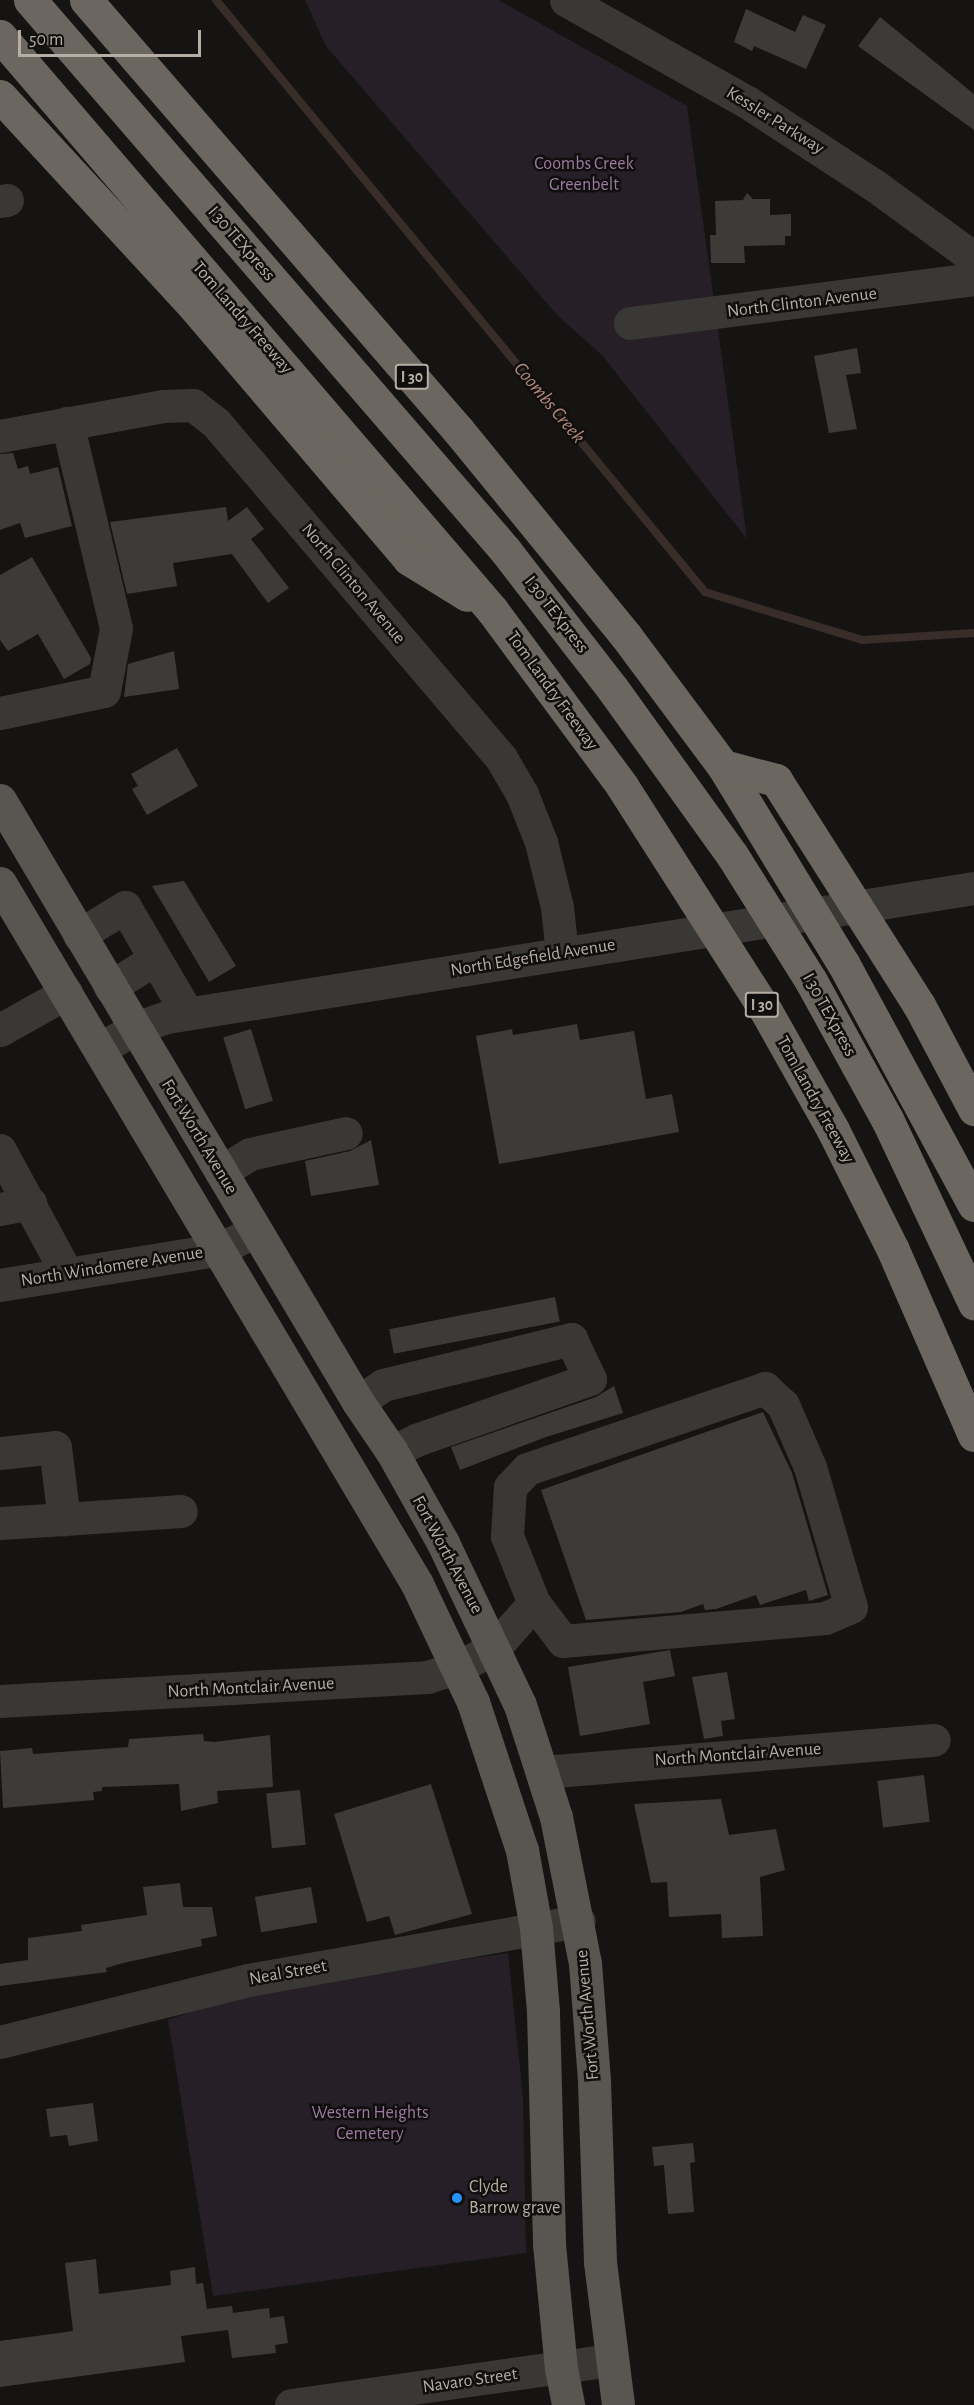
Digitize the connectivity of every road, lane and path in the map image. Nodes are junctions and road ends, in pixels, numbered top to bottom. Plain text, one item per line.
1 (30, 0) edge
2 (86, 0) edge
3 (566, 0) edge
4 (0, 36) edge
5 (0, 96) edge
6 (974, 258) edge
7 (974, 279) edge
8 (630, 323) dead end
9 (67, 423) junction
10 (0, 436) edge
11 (492, 610) junction
12 (0, 713) edge
13 (723, 766) junction
14 (0, 800) edge
15 (0, 883) edge
16 (974, 888) edge
17 (79, 934) junction
18 (562, 953) junction
19 (155, 959) junction
20 (110, 987) junction
21 (66, 993) junction
22 (187, 1013) junction
23 (135, 1028) junction
24 (0, 1030) edge
25 (100, 1049) junction
26 (974, 1109) edge
27 (346, 1133) dead end
28 (0, 1150) edge
29 (220, 1172) junction
30 (974, 1205) edge
31 (15, 1206) edge
32 (256, 1231) junction
33 (218, 1250) junction
34 (67, 1274) junction
35 (0, 1285) edge
36 (974, 1304) edge
37 (358, 1402) junction
38 (974, 1435) edge
39 (392, 1452) junction
40 (0, 1453) edge
41 (354, 1475) junction
42 (181, 1511) dead end
43 (64, 1519) junction
44 (0, 1523) edge
45 (534, 1603) junction
46 (495, 1647) junction
47 (457, 1668) junction
48 (0, 1701) edge
49 (934, 1740) dead end
50 (543, 1772) junction
51 (579, 1921) junction
52 (536, 1929) junction
53 (0, 2042) edge
54 (612, 2360) junction
55 (561, 2368) junction
56 (291, 2405) edge
57 (568, 2405) edge
58 (618, 2405) edge

1 - 36 highway, I 30 TEXpress
2 - 13 highway, I 30
3 - 6 street, Kessler Parkway
4 - 11 highway, Tom Landry Freeway / I 30
5 - 11 highway
7 - 8 street, North Clinton Avenue
9 - 10 street, North Clinton Avenue
9 - 12 street
9 - 18 street, North Clinton Avenue
11 - 38 highway, Tom Landry Freeway / I 30
13 - 26 highway
13 - 30 highway, I 30
14 - 17 main road, Fort Worth Avenue
15 - 21 main road
16 - 18 street, North Edgefield Avenue
17 - 19 street
17 - 20 main road, Fort Worth Avenue
18 - 22 street, North Edgefield Avenue
19 - 20 street
19 - 22 street
20 - 23 main road, Fort Worth Avenue
21 - 24 street
21 - 25 main road
22 - 23 street, North Edgefield Avenue
23 - 25 street, North Edgefield Avenue
23 - 29 main road, Fort Worth Avenue
25 - 33 main road
27 - 29 street
28 - 31 street
29 - 32 main road, Fort Worth Avenue
31 - 34 street
32 - 33 street, North Windomere Avenue
32 - 37 main road, Fort Worth Avenue
33 - 34 street, North Windomere Avenue
33 - 41 main road
34 - 35 street, North Windomere Avenue
37 - 39 main road, Fort Worth Avenue
37 - 39 street
39 - 41 main road
39 - 46 main road, Fort Worth Avenue
40 - 43 street
41 - 47 main road
42 - 43 street
43 - 44 street
45 - 45 street
45 - 46 street, North Montclair Avenue
46 - 47 street, North Montclair Avenue
46 - 50 main road, Fort Worth Avenue
47 - 48 street, North Montclair Avenue
47 - 52 main road
49 - 50 street, North Montclair Avenue
50 - 51 main road, Fort Worth Avenue
51 - 52 street, Neal Street
51 - 54 main road, Fort Worth Avenue
52 - 53 street, Neal Street
52 - 55 main road
54 - 55 street, Navaro Street
54 - 58 main road, Fort Worth Avenue
55 - 56 street, Navaro Street
55 - 57 main road

